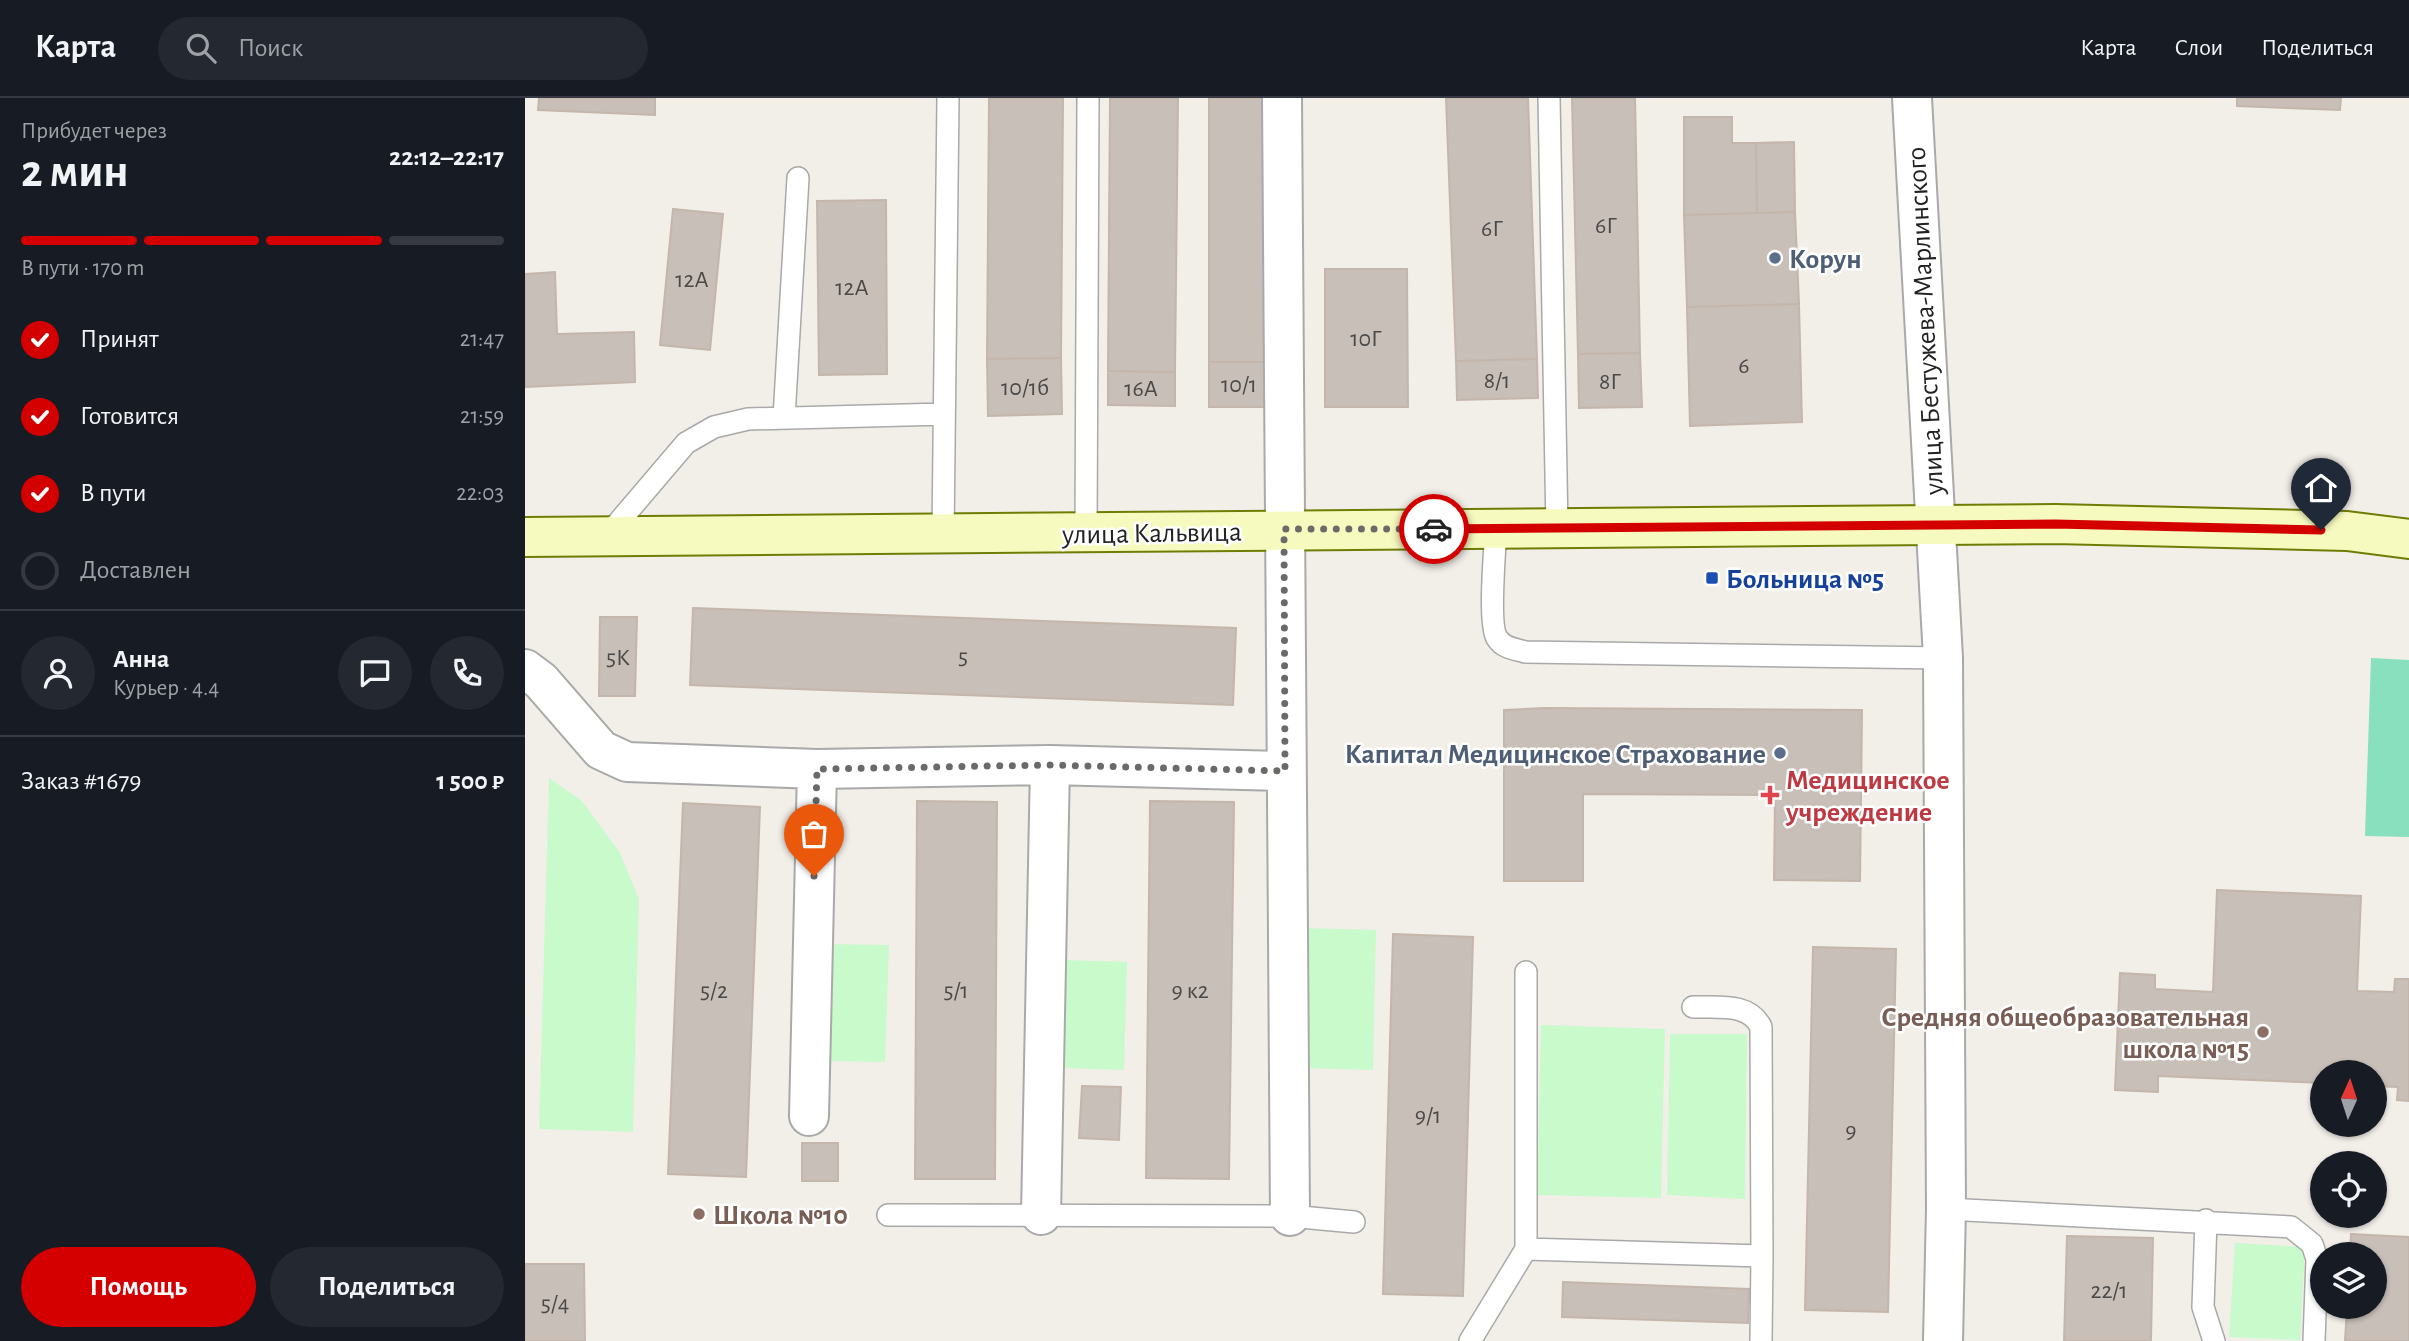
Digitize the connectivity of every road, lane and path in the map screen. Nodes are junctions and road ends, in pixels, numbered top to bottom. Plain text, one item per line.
1 (948, 98) edge
2 (1088, 98) edge
3 (1282, 98) edge
4 (1549, 98) edge
5 (1912, 98) edge
6 (798, 178) dead end
7 (944, 414) junction
8 (784, 418) junction
9 (1935, 525) junction
10 (1496, 528) junction
11 (1557, 528) junction
12 (1284, 529) junction
13 (1086, 533) junction
14 (943, 535) junction
15 (525, 537) edge
16 (607, 537) junction
17 (2409, 539) edge
18 (1943, 658) junction
19 (525, 669) edge
20 (1050, 765) junction
21 (817, 769) junction
22 (1285, 771) junction
23 (1526, 972) dead end
24 (1693, 1007) dead end
25 (809, 1116) dead end
26 (1946, 1209) junction
27 (888, 1215) dead end
28 (1041, 1215) junction
29 (1290, 1216) junction
30 (2206, 1220) junction
31 (1354, 1222) dead end
32 (1526, 1250) junction
33 (1762, 1255) junction
34 (1471, 1341) edge
35 (1761, 1341) edge
36 (1943, 1341) edge
37 (2214, 1341) edge
38 (2314, 1341) edge

1 - 7 lane
2 - 13 lane
3 - 12 street
4 - 11 lane
5 - 9 street, улица Бестужева-Марлинского
6 - 8 lane
7 - 8 lane
7 - 14 lane
8 - 16 lane
9 - 11 street, улица Кальвица
9 - 17 street, улица Кальвица
9 - 18 street, улица Бестужева-Марлинского
10 - 11 street, улица Кальвица
10 - 12 street, улица Кальвица
10 - 18 lane
12 - 13 street, улица Кальвица
12 - 22 street
13 - 14 street, улица Кальвица
14 - 16 street, улица Кальвица
15 - 16 street, улица Кальвица
18 - 26 street, улица Бестужева-Марлинского
19 - 21 street
20 - 21 street
20 - 22 street
20 - 28 street
21 - 25 street
22 - 29 street
23 - 32 lane
24 - 33 lane
26 - 30 lane
26 - 36 street, улица Бестужева-Марлинского
27 - 28 lane
28 - 29 lane
29 - 31 lane
30 - 37 lane
30 - 38 lane
32 - 33 lane
32 - 34 lane
33 - 35 lane

